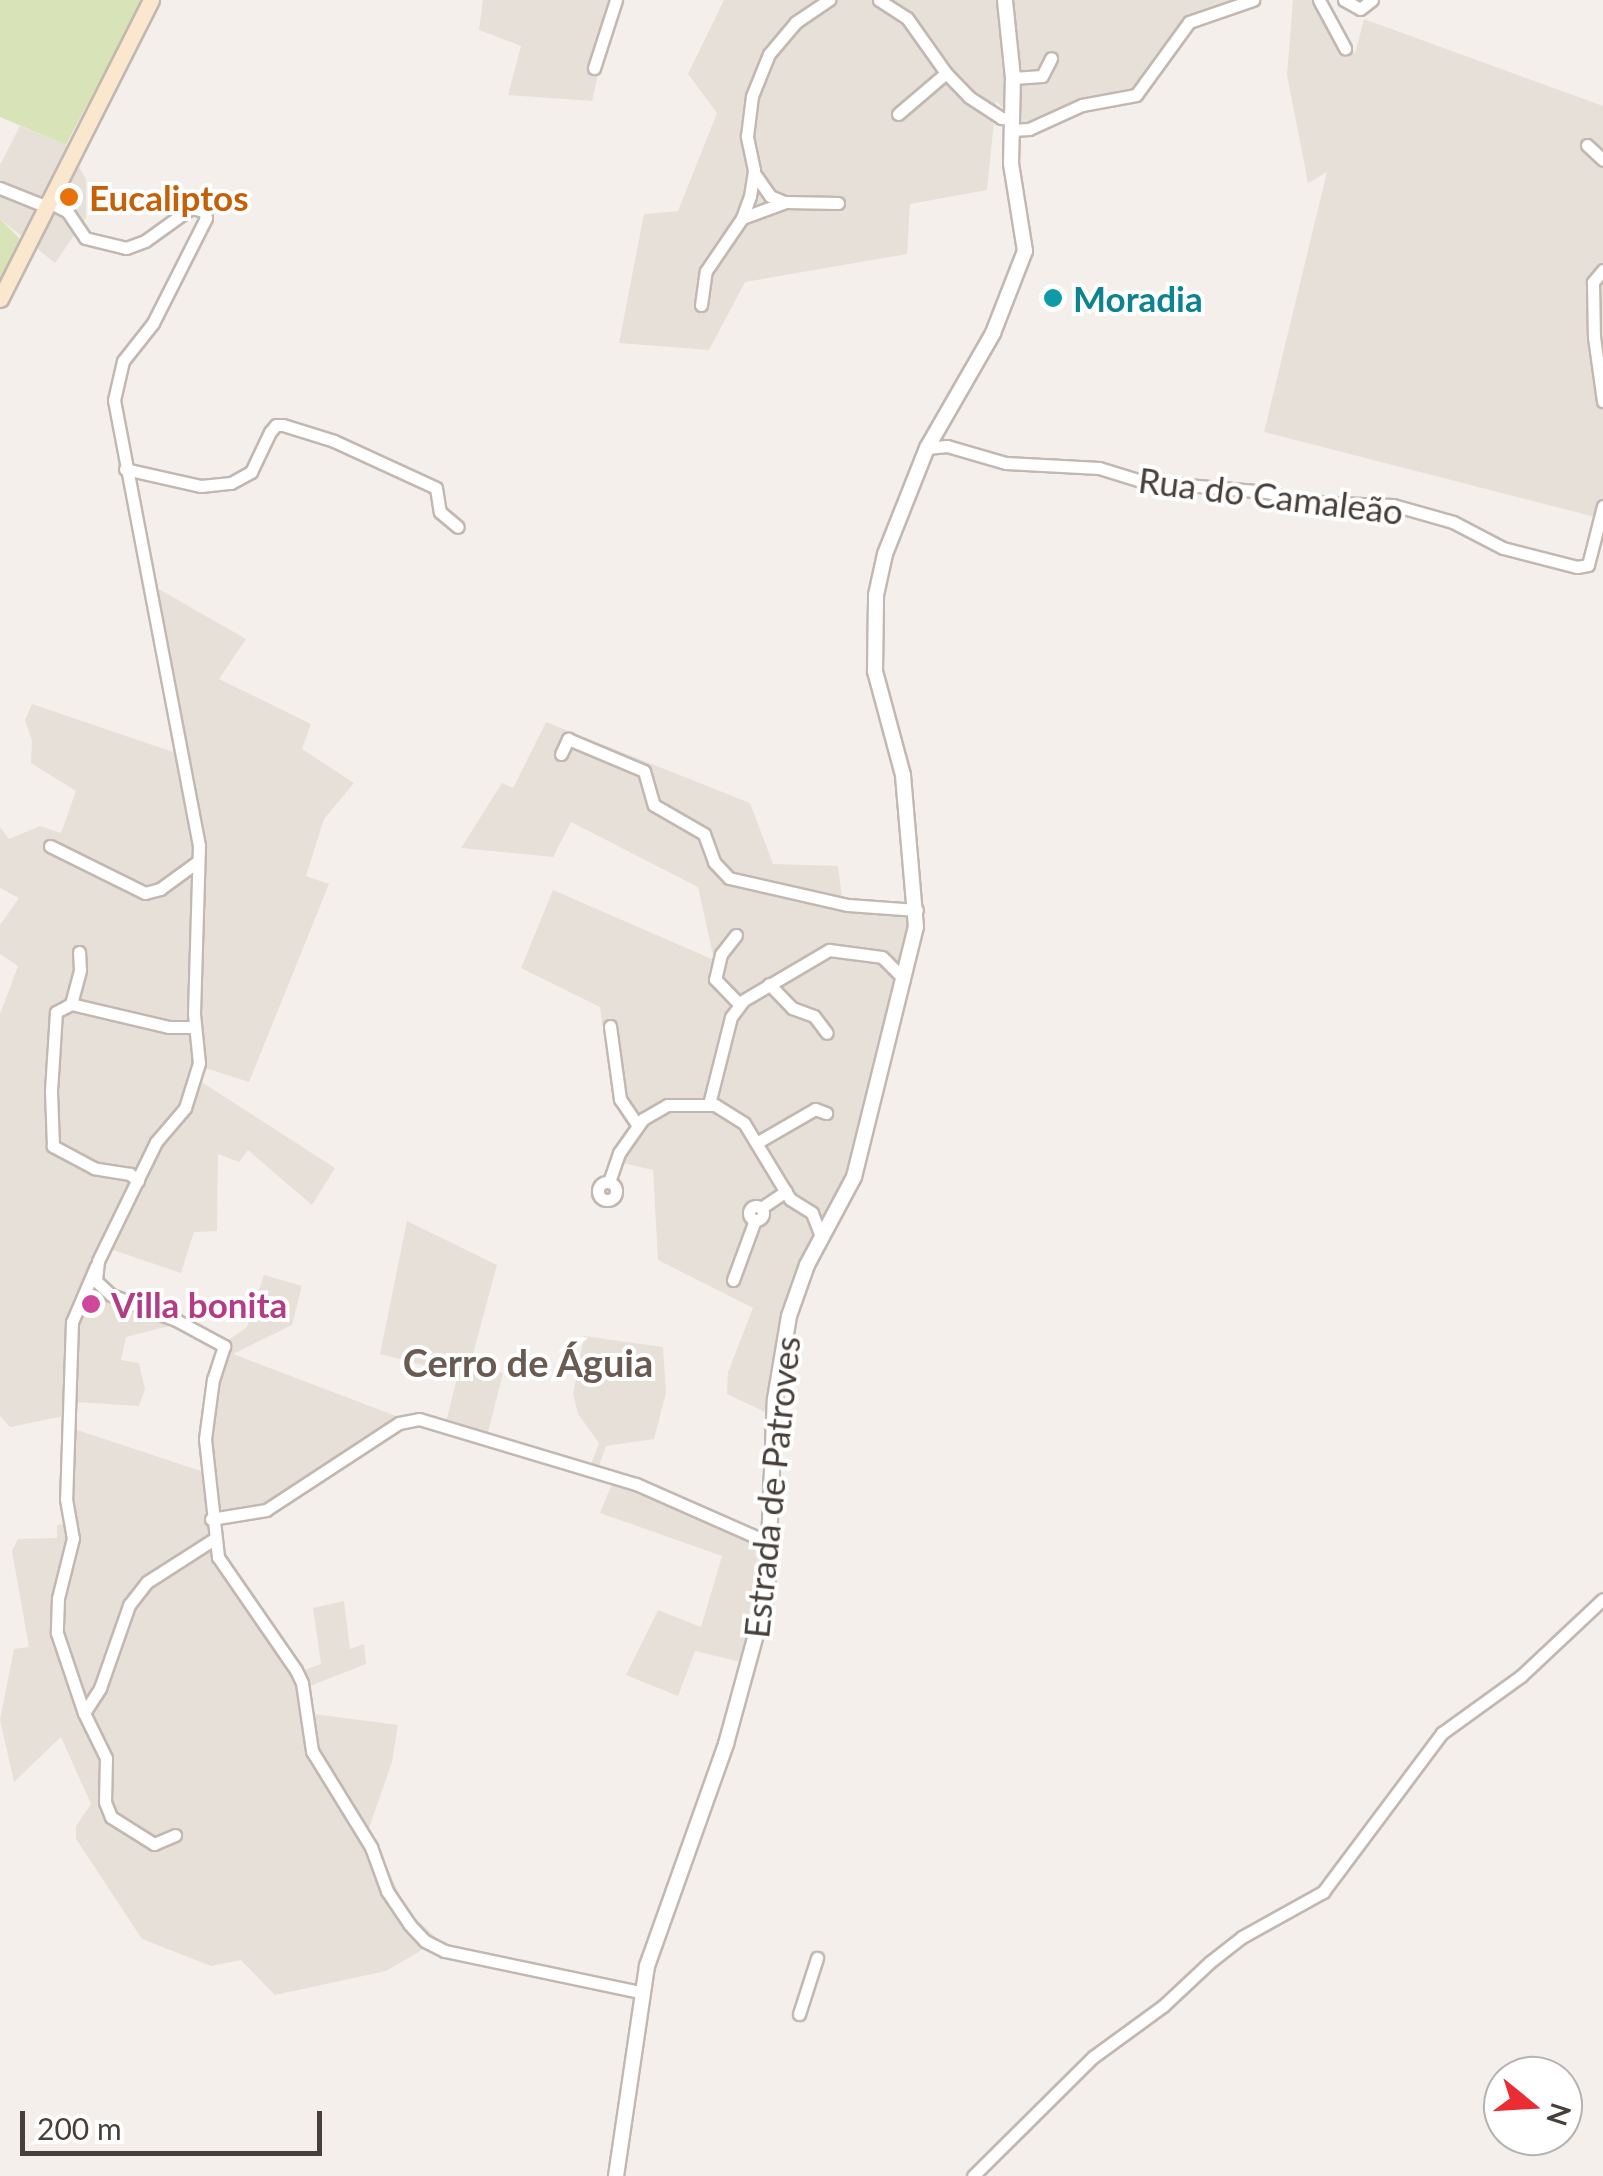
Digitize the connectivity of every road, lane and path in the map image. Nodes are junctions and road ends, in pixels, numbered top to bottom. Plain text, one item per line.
1 (151, 0) edge
2 (616, 0) edge
3 (829, 0) edge
4 (879, 0) edge
5 (1005, 0) edge
6 (1253, 0) edge
7 (1319, 0) edge
8 (1344, 0) edge
9 (1372, 0) edge
10 (1345, 48) dead end
11 (1051, 58) dead end
12 (594, 68) dead end
13 (946, 73) junction
14 (1013, 78) junction
15 (898, 114) dead end
16 (1012, 125) junction
17 (1587, 145) dead end
18 (1603, 160) edge
19 (754, 170) junction
20 (0, 188) edge
21 (786, 202) junction
22 (838, 203) dead end
23 (46, 204) junction
24 (742, 218) junction
25 (1603, 270) edge
26 (0, 299) edge
27 (701, 306) dead end
28 (1603, 401) edge
29 (938, 429) junction
30 (947, 446) junction
31 (927, 448) junction
32 (126, 469) junction
33 (1603, 506) edge
34 (458, 527) dead end
35 (1603, 560) edge
36 (1588, 565) junction
37 (561, 754) dead end
38 (50, 846) dead end
39 (197, 862) junction
40 (917, 910) junction
41 (736, 934) dead end
42 (911, 946) junction
43 (79, 952) dead end
44 (882, 957) junction
45 (904, 979) junction
46 (769, 984) junction
47 (71, 1004) junction
48 (739, 1004) junction
49 (610, 1026) dead end
50 (195, 1027) junction
51 (827, 1033) dead end
52 (816, 1094) dead end
53 (709, 1104) junction
54 (637, 1124) junction
55 (758, 1142) junction
56 (138, 1181) junction
57 (609, 1182) dead end
58 (786, 1191) junction
59 (837, 1209) junction
60 (812, 1214) junction
61 (821, 1237) junction
62 (98, 1262) junction
63 (733, 1280) dead end
64 (85, 1283) junction
65 (111, 1295) junction
66 (211, 1519) junction
67 (214, 1539) junction
68 (770, 1543) junction
69 (1603, 1598) edge
70 (84, 1713) junction
71 (175, 1835) dead end
72 (817, 1958) dead end
73 (640, 1992) junction
74 (799, 2014) dead end
75 (616, 2176) edge
76 (973, 2176) edge

1 - 23 main road
2 - 12 street
3 - 19 street
4 - 13 street
5 - 14 street, Estrada de Patroves
6 - 16 street
7 - 10 street
8 - 9 street
11 - 14 street
13 - 15 street
13 - 16 street
14 - 16 street, Estrada de Patroves
16 - 29 street, Estrada de Patroves
17 - 18 street
19 - 21 street
19 - 24 street
20 - 23 street
21 - 22 street
21 - 24 street
23 - 26 main road
23 - 32 street
24 - 27 street
25 - 28 street
29 - 30 street
29 - 31 street, Estrada de Patroves
30 - 31 street
30 - 36 street, Rua do Camaleão
31 - 40 street, Estrada de Patroves
32 - 34 street
32 - 39 street
33 - 36 street
35 - 36 street
37 - 40 street
38 - 39 street
39 - 50 street
40 - 42 street, Estrada de Patroves
41 - 48 street
42 - 44 street
42 - 45 street, Estrada de Patroves
43 - 47 street
44 - 45 street
44 - 46 street
45 - 59 street, Estrada de Patroves
46 - 48 street
46 - 51 street
47 - 50 street
47 - 56 street
48 - 53 street
49 - 54 street
50 - 56 street
52 - 55 street
53 - 54 street
53 - 55 street
54 - 57 street
55 - 58 street
56 - 62 street
58 - 60 street
58 - 63 street
59 - 60 street
59 - 61 street, Estrada de Patroves
60 - 61 street
61 - 68 street, Estrada de Patroves
62 - 64 street
62 - 65 street
64 - 65 street
64 - 70 street
65 - 66 street
66 - 67 street
66 - 68 street
67 - 70 street
67 - 73 street
68 - 73 street, Estrada de Patroves
69 - 76 street
70 - 71 street
72 - 74 street
73 - 75 street, Estrada de Patroves

